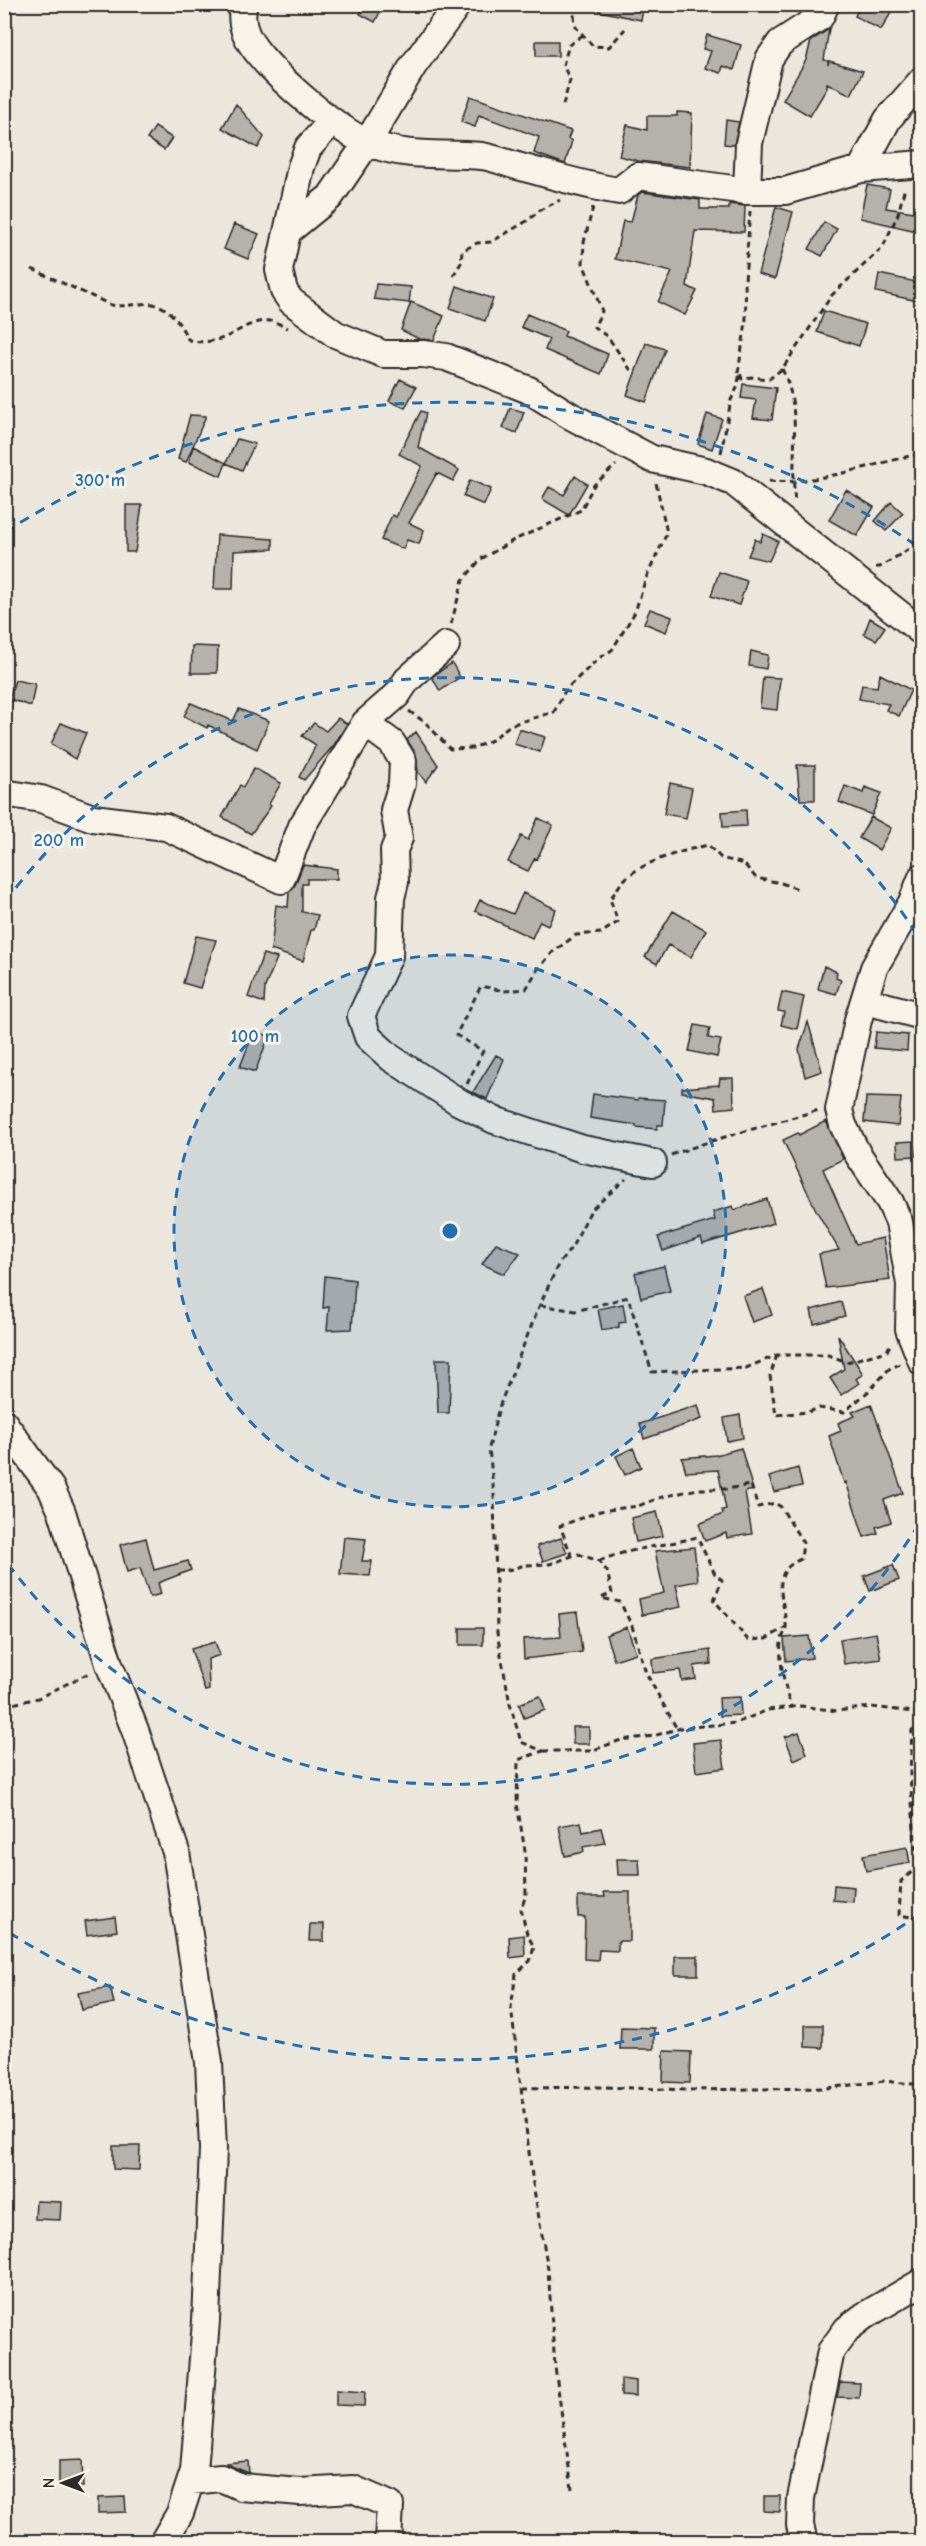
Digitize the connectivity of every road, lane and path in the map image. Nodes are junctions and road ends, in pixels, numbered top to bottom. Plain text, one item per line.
1 (244, 4) edge
2 (458, 4) edge
3 (573, 4) edge
4 (826, 4) edge
5 (625, 29) dead end
6 (583, 35) junction
7 (921, 80) edge
8 (563, 105) dead end
9 (332, 121) junction
10 (367, 143) junction
11 (916, 165) edge
12 (861, 169) junction
13 (593, 186) junction
14 (619, 191) junction
15 (749, 191) junction
16 (286, 232) junction
17 (32, 269) dead end
18 (453, 276) dead end
19 (326, 329) junction
20 (782, 369) junction
21 (632, 372) dead end
22 (738, 373) dead end
23 (921, 449) edge
24 (652, 459) junction
25 (725, 478) junction
26 (792, 482) junction
27 (800, 536) junction
28 (921, 541) edge
29 (842, 570) junction
30 (921, 632) edge
31 (446, 645) joint
32 (397, 695) junction
33 (365, 723) junction
34 (4, 793) edge
35 (921, 878) edge
36 (798, 889) dead end
37 (921, 922) edge
38 (886, 945) junction
39 (866, 1001) junction
40 (921, 1016) edge
41 (459, 1101) junction
42 (839, 1110) junction
43 (653, 1163) junction
44 (913, 1303) edge
45 (540, 1305) junction
46 (887, 1352) junction
47 (777, 1354) junction
48 (920, 1359) edge
49 (4, 1422) edge
50 (572, 1557) junction
51 (599, 1561) junction
52 (495, 1569) junction
53 (787, 1626) junction
54 (109, 1664) junction
55 (4, 1706) edge
56 (791, 1707) junction
57 (921, 1713) edge
58 (921, 1723) edge
59 (677, 1730) junction
60 (543, 1751) junction
61 (921, 1919) edge
62 (921, 2085) edge
63 (522, 2088) junction
64 (921, 2282) edge
65 (191, 2481) junction
66 (572, 2489) dead end
67 (163, 2541) edge
68 (388, 2541) edge
69 (804, 2541) edge

1 - 9 street
2 - 10 street
3 - 6 path
4 - 15 street
5 - 6 path
6 - 8 path
7 - 12 street
9 - 10 street
9 - 16 street
10 - 13 street
10 - 16 street
11 - 12 street
11 - 20 path
12 - 15 street
13 - 14 street
13 - 18 path
14 - 15 street
14 - 21 path
15 - 22 path
16 - 19 street
17 - 19 path
19 - 24 street
20 - 25 path
20 - 26 path
23 - 26 path
24 - 25 street
24 - 31 path
24 - 32 path
25 - 26 path
25 - 27 street
26 - 27 path
27 - 29 street
28 - 29 path
29 - 30 street
31 - 32 street
32 - 33 street
33 - 34 street
33 - 41 street
35 - 38 street
36 - 41 path
37 - 38 street
38 - 39 street
39 - 40 street
39 - 42 street
41 - 43 street
42 - 43 path
42 - 44 street
43 - 45 path
44 - 46 path
44 - 48 street
45 - 47 path
45 - 52 path
46 - 47 path
46 - 48 path
47 - 48 path
49 - 54 street
50 - 51 path
50 - 52 path
50 - 53 path
51 - 53 path
51 - 59 path
52 - 60 path
53 - 56 path
54 - 55 path
54 - 65 street
56 - 57 path
56 - 59 path
58 - 61 path
59 - 60 path
60 - 63 path
62 - 63 path
63 - 66 path
64 - 69 street
65 - 67 street
65 - 68 street

